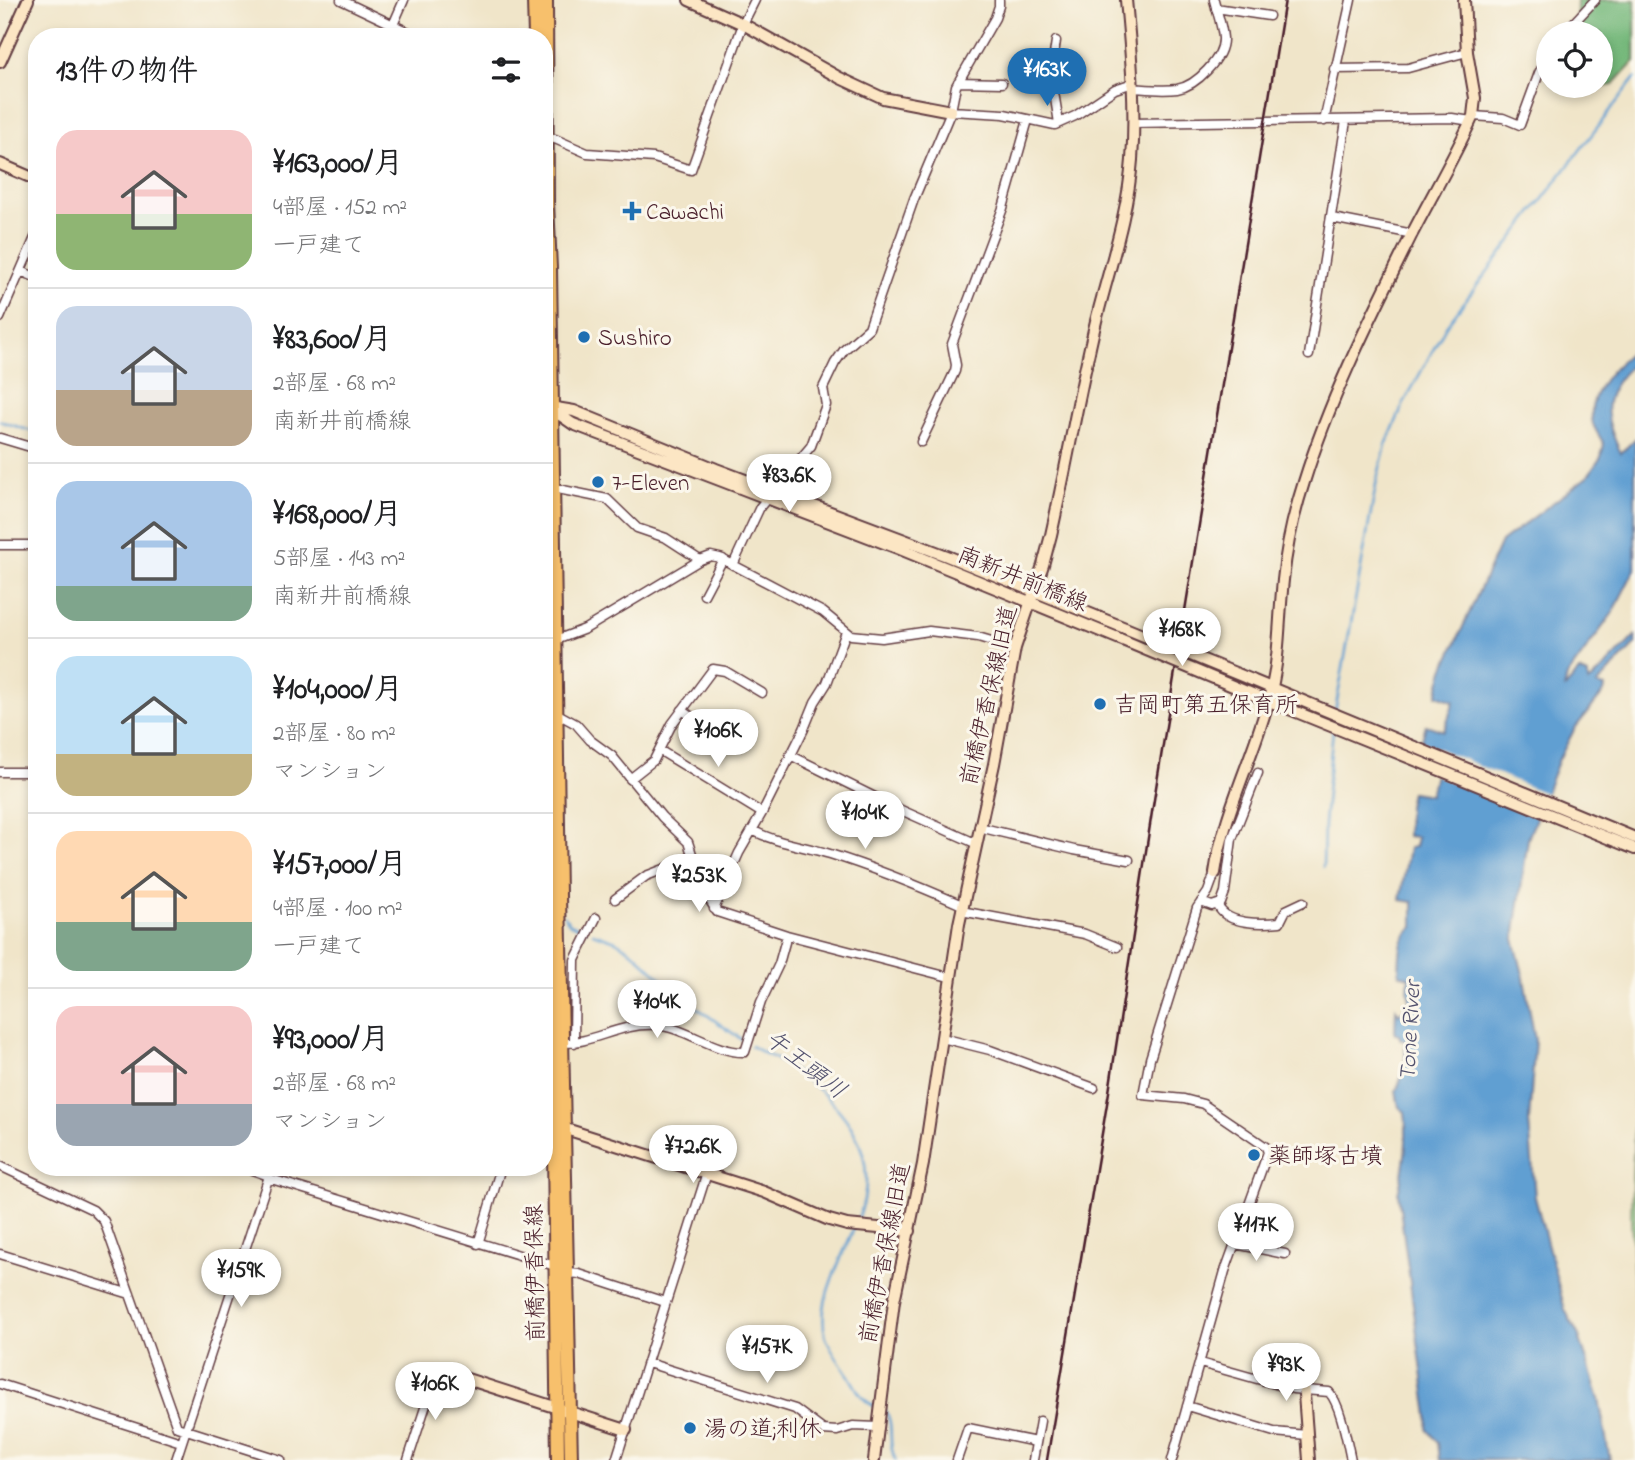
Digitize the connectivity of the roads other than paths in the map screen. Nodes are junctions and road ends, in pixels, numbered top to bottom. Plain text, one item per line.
1 (28, 0) edge
2 (341, 0) edge
3 (404, 0) edge
4 (689, 0) edge
5 (755, 0) edge
6 (999, 0) edge
7 (1126, 0) edge
8 (1351, 0) edge
9 (1464, 0) edge
10 (535, 2) edge
11 (1589, 2) edge
12 (1215, 4) edge
13 (1269, 16) dead end
14 (1574, 21) edge
15 (743, 24) junction
16 (393, 25) junction
17 (400, 28) edge
18 (535, 28) edge
19 (537, 28) edge
20 (1056, 41) dead end
21 (1467, 52) junction
22 (0, 62) edge
23 (1334, 69) junction
24 (1536, 80) edge
25 (958, 82) junction
26 (1002, 83) dead end
27 (1133, 86) junction
28 (951, 111) junction
29 (1472, 119) junction
30 (1028, 120) junction
31 (1324, 121) junction
32 (1346, 121) junction
33 (1059, 123) junction
34 (1133, 123) junction
35 (553, 139) edge
36 (0, 163) edge
37 (28, 176) edge
38 (1332, 218) junction
39 (1413, 234) junction
40 (28, 254) edge
41 (21, 271) junction
42 (28, 274) edge
43 (0, 318) edge
44 (1309, 355) dead end
45 (553, 409) edge
46 (0, 438) edge
47 (921, 442) dead end
48 (28, 446) edge
49 (553, 488) joint
50 (771, 495) junction
51 (0, 545) edge
52 (28, 545) edge
53 (700, 559) junction
54 (723, 559) junction
55 (733, 565) junction
56 (1034, 591) junction
57 (704, 595) dead end
58 (1030, 602) junction
59 (846, 632) junction
60 (556, 640) junction
61 (1015, 648) junction
62 (1271, 688) junction
63 (762, 693) dead end
64 (1268, 700) junction
65 (682, 710) junction
66 (553, 711) edge
67 (558, 714) junction
68 (723, 739) dead end
69 (659, 750) junction
70 (790, 755) junction
71 (0, 772) edge
72 (28, 772) edge
73 (1258, 773) dead end
74 (630, 779) junction
75 (762, 813) junction
76 (979, 827) junction
77 (752, 830) junction
78 (1635, 838) edge
79 (975, 843) junction
80 (1635, 849) edge
81 (693, 858) junction
82 (1129, 860) dead end
83 (1215, 873) joint
84 (615, 899) dead end
85 (1201, 902) junction
86 (1303, 902) dead end
87 (1218, 906) junction
88 (553, 907) edge
89 (962, 908) junction
90 (714, 909) junction
91 (596, 918) dead end
92 (555, 922) junction
93 (787, 935) junction
94 (1117, 947) dead end
95 (553, 950) edge
96 (950, 977) junction
97 (942, 1038) junction
98 (569, 1043) junction
99 (1094, 1088) dead end
100 (553, 1125) edge
101 (565, 1129) junction
102 (0, 1166) edge
103 (706, 1173) junction
104 (269, 1176) edge
105 (276, 1176) edge
106 (498, 1176) edge
107 (551, 1176) edge
108 (910, 1231) junction
109 (478, 1244) junction
110 (1235, 1244) junction
111 (0, 1254) edge
112 (1286, 1254) dead end
113 (555, 1266) junction
114 (568, 1273) junction
115 (131, 1294) junction
116 (665, 1302) junction
117 (648, 1363) junction
118 (1200, 1363) junction
119 (1302, 1368) dead end
120 (436, 1374) joint
121 (0, 1384) edge
122 (1304, 1392) junction
123 (1188, 1406) junction
124 (564, 1411) junction
125 (1040, 1421) dead end
126 (878, 1427) junction
127 (186, 1429) junction
128 (626, 1430) junction
129 (1307, 1435) junction
130 (181, 1442) junction
131 (1036, 1442) junction
132 (176, 1460) edge
133 (281, 1460) edge
134 (408, 1460) edge
135 (558, 1460) edge
136 (571, 1460) edge
137 (616, 1460) edge
138 (874, 1460) edge
139 (957, 1460) edge
140 (1033, 1460) edge
141 (1172, 1460) edge
142 (1309, 1460) edge
143 (1351, 1460) edge

1 - 22 street
2 - 16 street
3 - 16 street
4 - 15 street
5 - 15 street
6 - 25 street
7 - 27 street, 前橋伊香保線旧道
8 - 23 street
9 - 21 street
10 - 18 main road
10 - 19 main road
11 - 14 street
12 - 13 street
12 - 27 street
15 - 28 street
15 - 35 street
16 - 17 street
20 - 33 street
21 - 23 street
21 - 29 street
23 - 31 street
24 - 29 street
25 - 26 street
25 - 28 street
27 - 33 street
27 - 34 street, 前橋伊香保線旧道
28 - 30 street
28 - 50 street
29 - 32 street
29 - 39 street
30 - 33 street
30 - 47 street
31 - 32 street
31 - 34 street
32 - 38 street
34 - 56 street, 前橋伊香保線旧道
36 - 37 street
38 - 39 street
38 - 44 street
39 - 62 street
40 - 41 street
41 - 42 street
41 - 43 street
45 - 50 street, 南新井前橋線
46 - 48 street
49 - 53 street
49 - 60 main road
50 - 55 street
50 - 56 street, 南新井前橋線
50 - 58 street, 南新井前橋線
51 - 52 street
53 - 54 street
53 - 60 street
54 - 55 street
54 - 57 street
55 - 59 street
56 - 58 street, 前橋伊香保線旧道
56 - 62 street, 南新井前橋線, bridge
58 - 61 street, 前橋伊香保線旧道
58 - 64 street, 南新井前橋線, bridge
59 - 61 street
59 - 70 street
60 - 67 main road
61 - 76 street, 前橋伊香保線旧道
62 - 64 street
62 - 78 street, 南新井前橋線
63 - 65 street
64 - 80 street, 南新井前橋線
64 - 83 street
65 - 68 street
65 - 69 street
66 - 67 street
67 - 74 street
67 - 92 main road
69 - 74 street
69 - 75 street
70 - 75 street
70 - 79 street
71 - 72 street
73 - 87 street
74 - 81 street
75 - 77 street
76 - 79 street, 前橋伊香保線旧道
76 - 82 street
77 - 89 street
77 - 90 street
79 - 89 street, 前橋伊香保線旧道
81 - 84 street
81 - 90 street
83 - 85 street
85 - 87 street
85 - 110 street
86 - 87 street
88 - 92 main road
89 - 94 street
89 - 96 street, 前橋伊香保線旧道
90 - 93 street
91 - 98 street
92 - 95 main road, 前橋伊香保線
92 - 98 main road, 前橋伊香保線
93 - 96 street
93 - 98 street
96 - 97 street, 前橋伊香保線旧道
97 - 99 street
97 - 108 street, 前橋伊香保線旧道
98 - 101 main road, 前橋伊香保線
100 - 101 street
101 - 103 street
101 - 114 main road, 前橋伊香保線
102 - 115 street
103 - 108 street
103 - 116 street
104 - 127 street
105 - 109 street
106 - 109 street
107 - 113 main road, 前橋伊香保線
108 - 126 street, 前橋伊香保線旧道
109 - 113 street
110 - 112 street
110 - 118 street
111 - 115 street
113 - 124 main road, 前橋伊香保線
114 - 116 street
114 - 124 main road, 前橋伊香保線
115 - 127 street
116 - 117 street
117 - 126 street
117 - 128 street
118 - 122 street
118 - 123 street
119 - 122 street
120 - 124 street
120 - 134 street
121 - 130 street
122 - 129 street
122 - 143 street
123 - 129 street
123 - 141 street
124 - 128 street
124 - 135 main road, 前橋伊香保線
124 - 136 main road, 前橋伊香保線
125 - 131 street
126 - 138 street, 前橋伊香保線旧道
127 - 130 street
127 - 133 street
128 - 137 street
129 - 142 street
130 - 132 street
131 - 139 street
131 - 140 street

